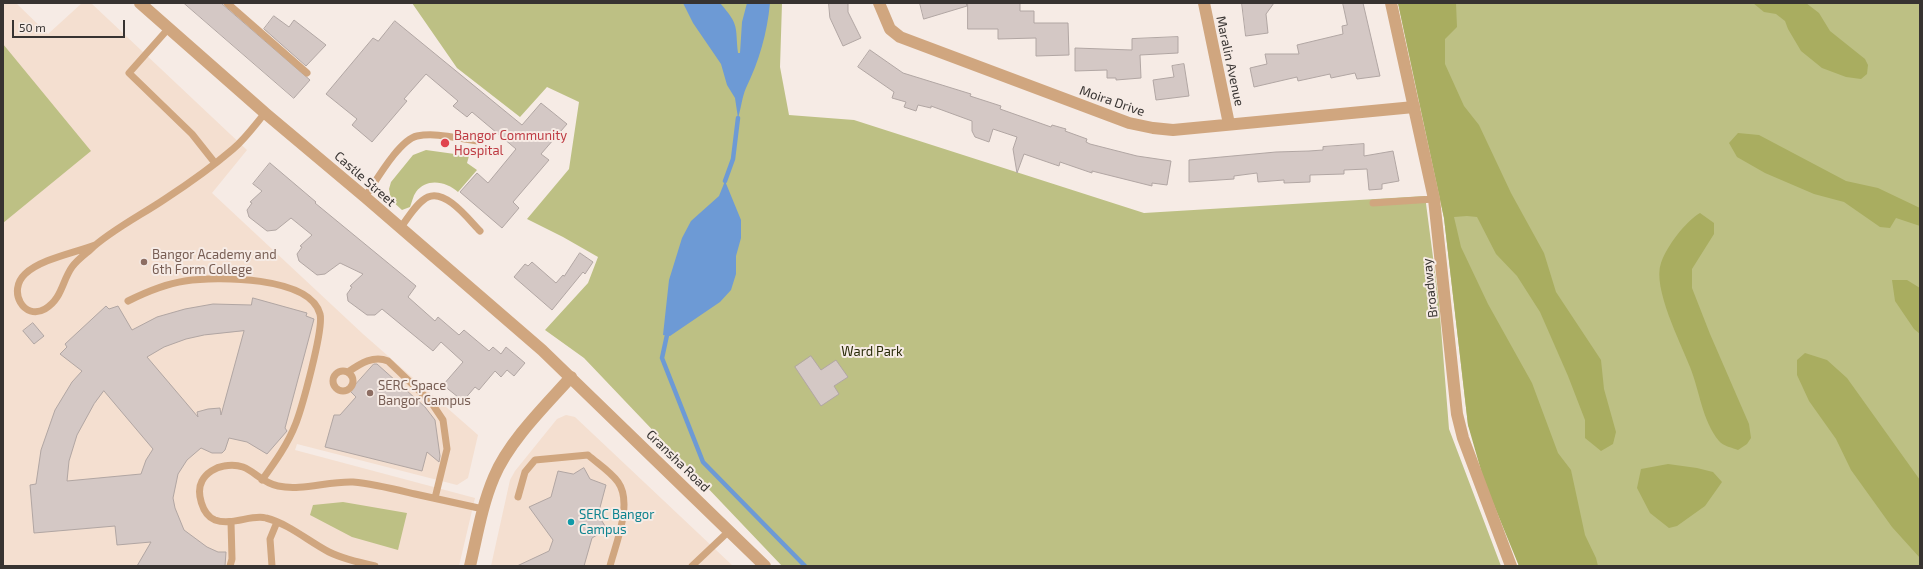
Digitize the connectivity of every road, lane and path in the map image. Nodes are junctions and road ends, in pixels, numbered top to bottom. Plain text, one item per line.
1 (140, 3) edge
2 (227, 3) edge
3 (879, 3) edge
4 (1204, 3) edge
5 (1392, 3) edge
6 (168, 29) junction
7 (307, 73) dead end
8 (1414, 107) junction
9 (266, 113) junction
10 (1229, 124) junction
11 (479, 141) dead end
12 (215, 163) junction
13 (365, 196) junction
14 (1434, 199) junction
15 (1373, 203) dead end
16 (401, 227) junction
17 (480, 231) dead end
18 (95, 245) junction
19 (128, 301) dead end
20 (348, 372) dead end
21 (571, 377) junction
22 (262, 480) junction
23 (518, 497) dead end
24 (435, 498) junction
25 (483, 509) junction
26 (231, 522) junction
27 (277, 522) junction
28 (729, 531) junction
29 (230, 566) edge
30 (272, 566) edge
31 (375, 566) edge
32 (470, 566) edge
33 (610, 566) edge
34 (692, 566) edge
35 (765, 566) edge
36 (1511, 566) edge

1 - 6 street, Castle Street
2 - 7 lane
3 - 10 street, Moira Drive
4 - 10 street, Maralin Avenue
5 - 8 street, Broadway
6 - 9 street, Castle Street
6 - 12 lane
8 - 10 street, Moira Drive
8 - 14 street, Broadway
9 - 12 lane
9 - 13 street, Castle Street
11 - 13 lane
12 - 18 lane
13 - 16 street, Castle Street
14 - 15 lane
14 - 36 street, Broadway
16 - 17 lane
16 - 21 street, Castle Street
18 - 18 lane
19 - 22 lane
20 - 24 lane
21 - 25 street
21 - 28 street, Gransha Road
22 - 24 lane
22 - 26 lane
23 - 33 lane
24 - 25 lane
25 - 32 street
26 - 27 lane
26 - 29 lane
27 - 30 lane
27 - 31 lane
28 - 34 lane
28 - 35 street, Gransha Road

